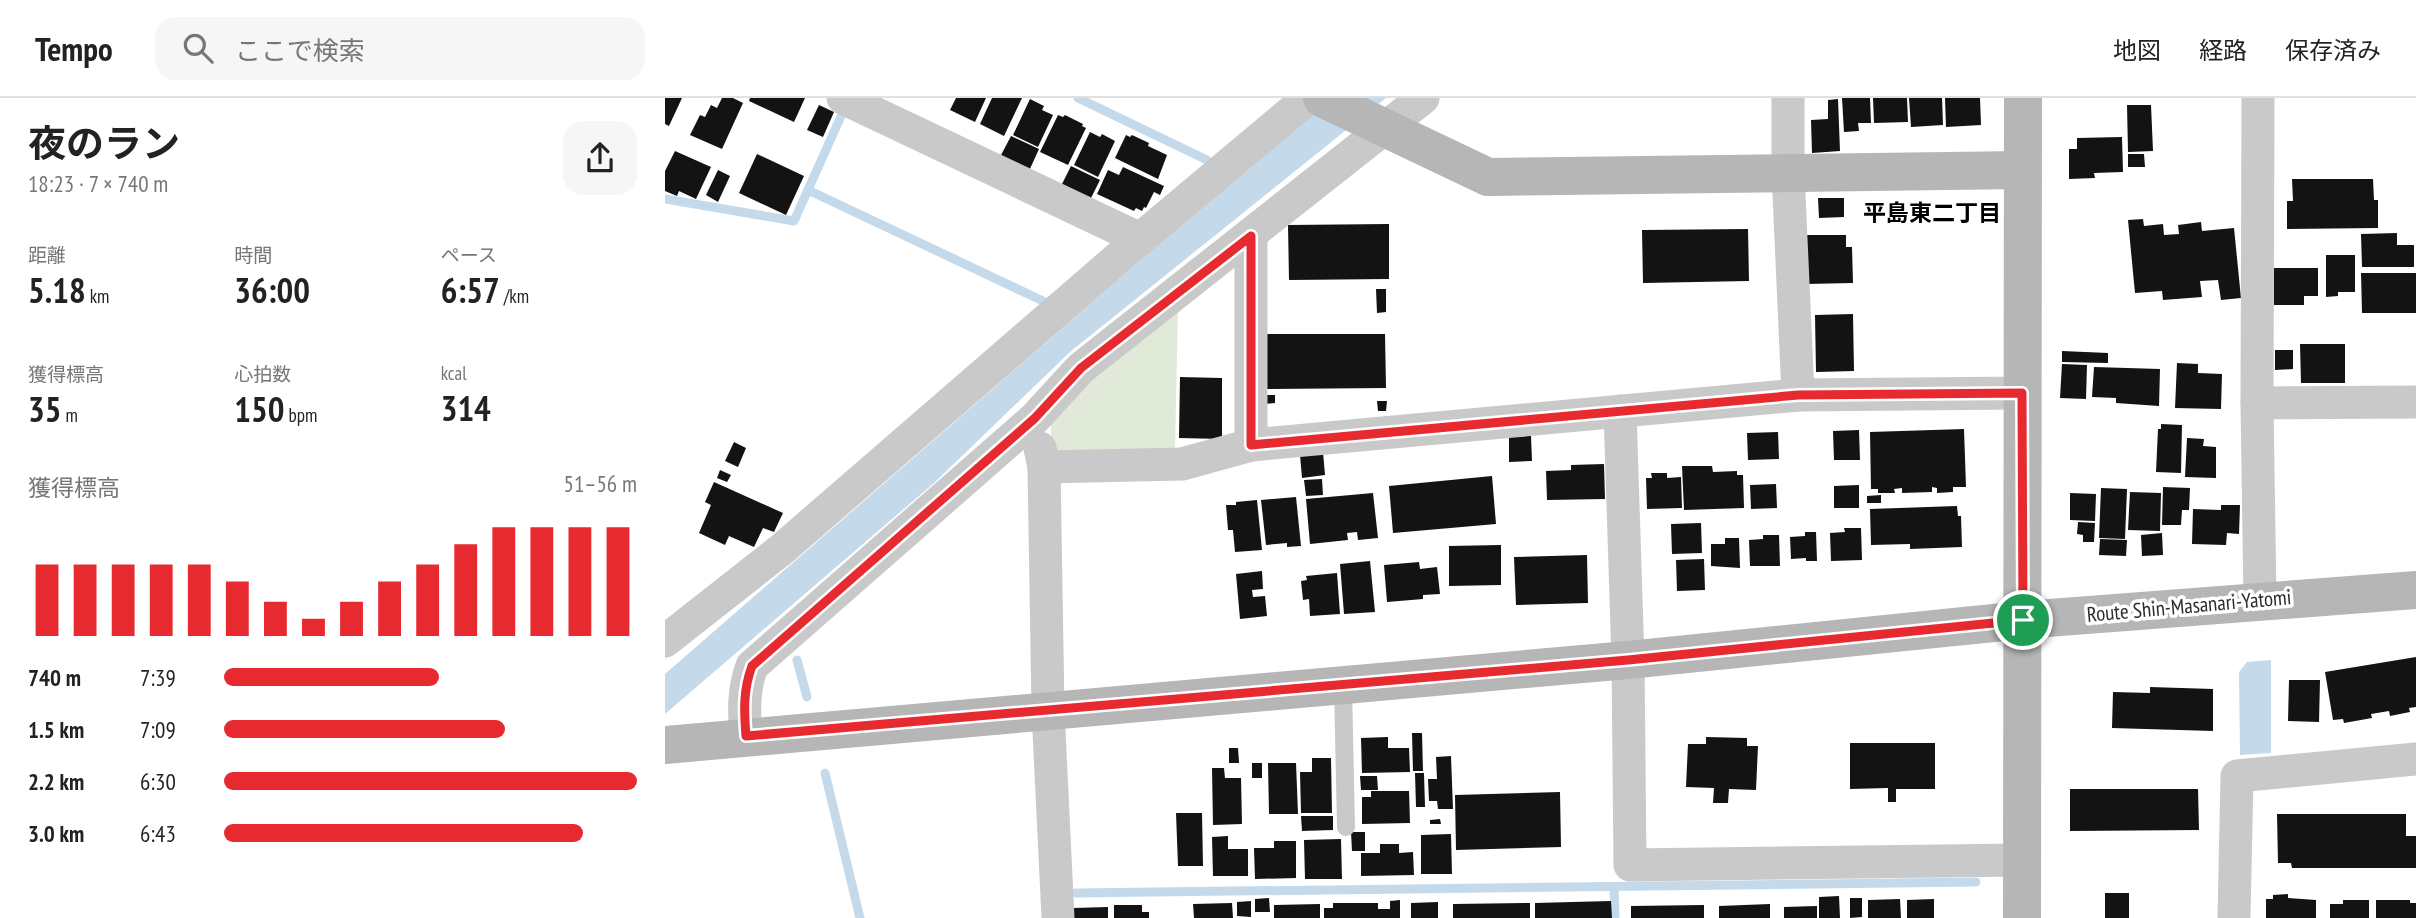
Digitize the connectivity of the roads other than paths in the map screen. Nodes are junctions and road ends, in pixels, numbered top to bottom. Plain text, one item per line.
1 (843, 98) edge
2 (1308, 98) edge
3 (1322, 98) edge
4 (1423, 98) edge
5 (1787, 98) edge
6 (2023, 98) edge
7 (2258, 98) edge
8 (1386, 128) junction
9 (2022, 170) junction
10 (1788, 172) junction
11 (1251, 236) junction
12 (1140, 239) junction
13 (2022, 393) junction
14 (1798, 395) junction
15 (2416, 402) edge
16 (2257, 403) junction
17 (1620, 411) junction
18 (1035, 418) junction
19 (1251, 445) junction
20 (1044, 467) junction
21 (2416, 590) edge
22 (2260, 600) junction
23 (2023, 620) junction
24 (665, 641) edge
25 (1628, 660) junction
26 (1343, 686) junction
27 (1048, 710) junction
28 (746, 736) junction
29 (665, 745) edge
30 (2416, 759) edge
31 (1346, 827) dead end
32 (2021, 860) junction
33 (1058, 918) edge
34 (2022, 918) edge
35 (2234, 918) edge

1 - 12 street
2 - 12 street
3 - 8 main road
4 - 8 street
5 - 10 street
6 - 9 main road
7 - 16 street
8 - 10 main road
8 - 11 street
9 - 10 main road
9 - 13 main road
10 - 14 street
11 - 18 street
11 - 19 street
12 - 24 street
13 - 14 street
13 - 23 main road
14 - 17 street
15 - 16 street
16 - 22 street
17 - 19 street
17 - 25 street
18 - 20 street
18 - 28 street
19 - 20 street
20 - 27 street
21 - 22 main road, Route Shin-Masanari-Yatomi
22 - 23 main road, Route Shin-Masanari-Yatomi
23 - 25 main road, Route Shin-Masanari-Yatomi
23 - 32 main road
25 - 26 main road, Route Shin-Masanari-Yatomi
25 - 32 street
26 - 27 main road, Route Shin-Masanari-Yatomi
26 - 31 lane
27 - 28 main road, Route Shin-Masanari-Yatomi
27 - 33 street
28 - 29 main road, Route Shin-Masanari-Yatomi
30 - 35 street
32 - 34 main road

